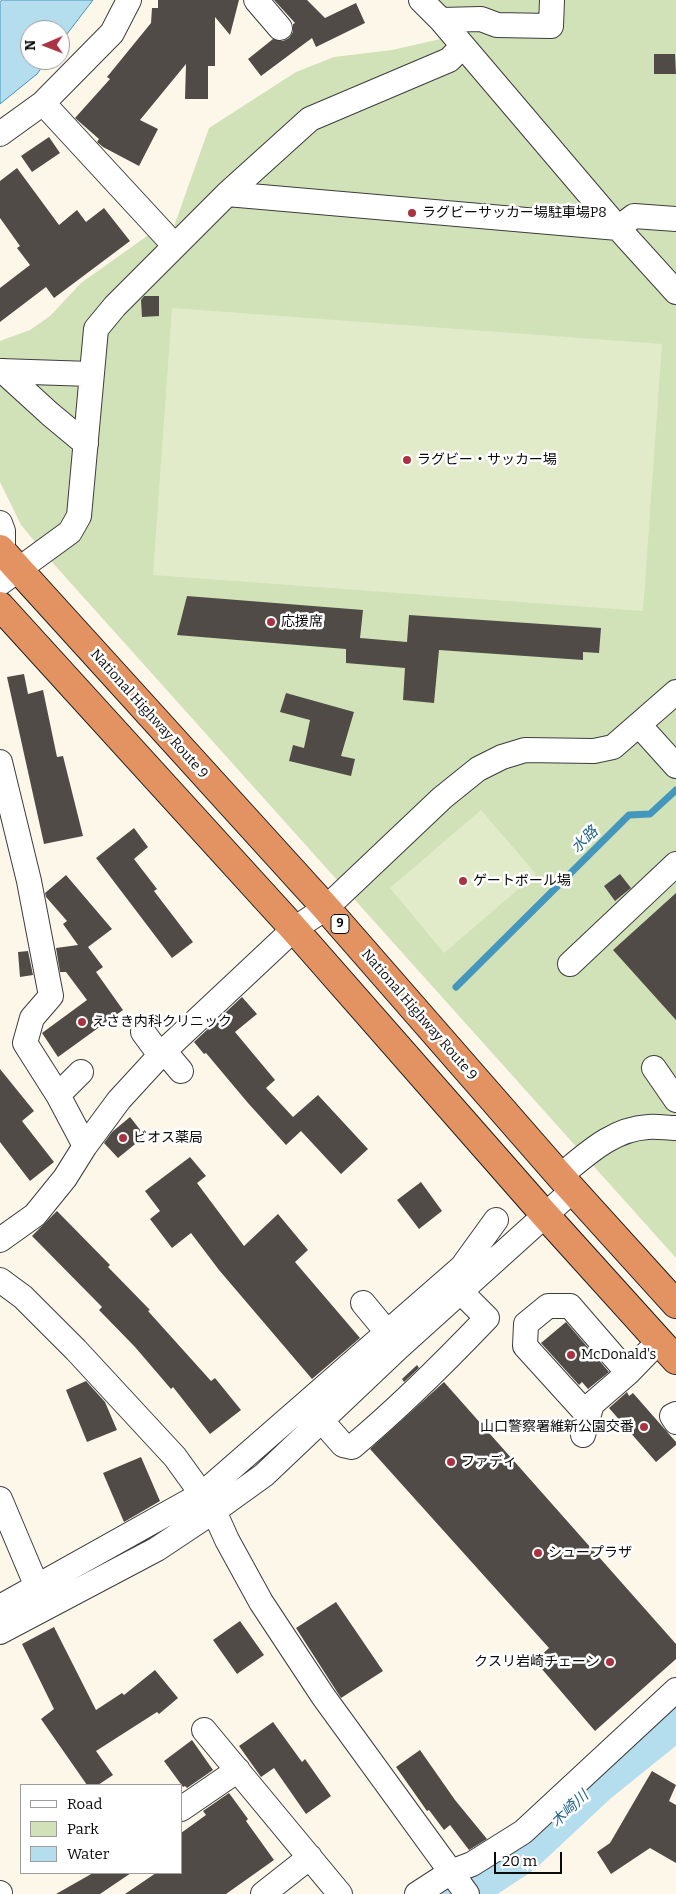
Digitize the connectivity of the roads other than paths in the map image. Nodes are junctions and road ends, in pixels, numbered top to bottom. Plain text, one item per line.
1 (129, 0) edge
2 (256, 0) edge
3 (421, 0) edge
4 (552, 0) edge
5 (441, 20) junction
6 (280, 28) dead end
7 (463, 46) junction
8 (43, 103) junction
9 (0, 134) edge
10 (227, 194) junction
11 (676, 219) edge
12 (618, 228) junction
13 (175, 246) junction
14 (676, 292) edge
15 (1, 371) edge
16 (91, 374) junction
17 (86, 444) junction
18 (0, 523) edge
19 (5, 564) edge
20 (0, 606) edge
21 (676, 692) edge
22 (639, 725) junction
23 (0, 762) edge
24 (676, 766) edge
25 (676, 864) edge
26 (326, 908) junction
27 (294, 929) junction
28 (570, 964) dead end
29 (143, 1032) dead end
30 (162, 1053) junction
31 (654, 1068) dead end
32 (182, 1071) dead end
33 (81, 1072) dead end
34 (58, 1095) junction
35 (676, 1100) edge
36 (676, 1128) edge
37 (85, 1146) junction
38 (566, 1183) junction
39 (546, 1215) junction
40 (496, 1220) dead end
41 (0, 1240) edge
42 (0, 1280) edge
43 (461, 1292) junction
44 (363, 1303) dead end
45 (676, 1304) edge
46 (394, 1340) junction
47 (667, 1350) edge
48 (628, 1373) junction
49 (592, 1404) junction
50 (676, 1414) edge
51 (321, 1420) junction
52 (676, 1422) edge
53 (583, 1435) dead end
54 (0, 1499) edge
55 (208, 1503) junction
56 (42, 1597) junction
57 (0, 1606) edge
58 (0, 1632) edge
59 (676, 1690) edge
60 (204, 1730) dead end
61 (238, 1770) junction
62 (182, 1808) edge
63 (310, 1857) junction
64 (451, 1872) junction
65 (263, 1894) edge
66 (340, 1894) edge
67 (417, 1894) edge
68 (467, 1894) edge

1 - 8 street
2 - 6 street
3 - 5 street
4 - 5 street
5 - 7 street
7 - 10 street
7 - 12 street
8 - 9 street
8 - 13 street
10 - 12 street
10 - 13 street
11 - 12 street
12 - 14 street
13 - 16 street
15 - 16 street
15 - 17 street
16 - 17 street
17 - 19 street
18 - 19 street
19 - 26 highway, National Highway Route 9 / 9
20 - 27 highway
21 - 22 street
22 - 24 street
22 - 26 street
23 - 34 street
25 - 28 street
26 - 27 street
26 - 38 highway, National Highway Route 9 / 9
27 - 30 street
27 - 39 highway
29 - 30 street
30 - 32 street
30 - 37 street
31 - 35 street
33 - 34 street
34 - 37 street
36 - 38 street
37 - 41 street
38 - 39 street
38 - 45 highway, National Highway Route 9 / 9
39 - 43 street
39 - 47 highway
40 - 46 street
42 - 55 street
43 - 46 street
43 - 51 street
44 - 46 street
46 - 51 street
46 - 55 street
47 - 48 street
48 - 49 street
48 - 49 street
49 - 53 street
50 - 52 street
51 - 55 street
54 - 56 street
55 - 56 street
55 - 64 street
56 - 57 street
56 - 58 street
59 - 64 street
60 - 61 street
61 - 62 street
61 - 63 street
63 - 65 street
63 - 66 street
64 - 67 street
64 - 68 street

